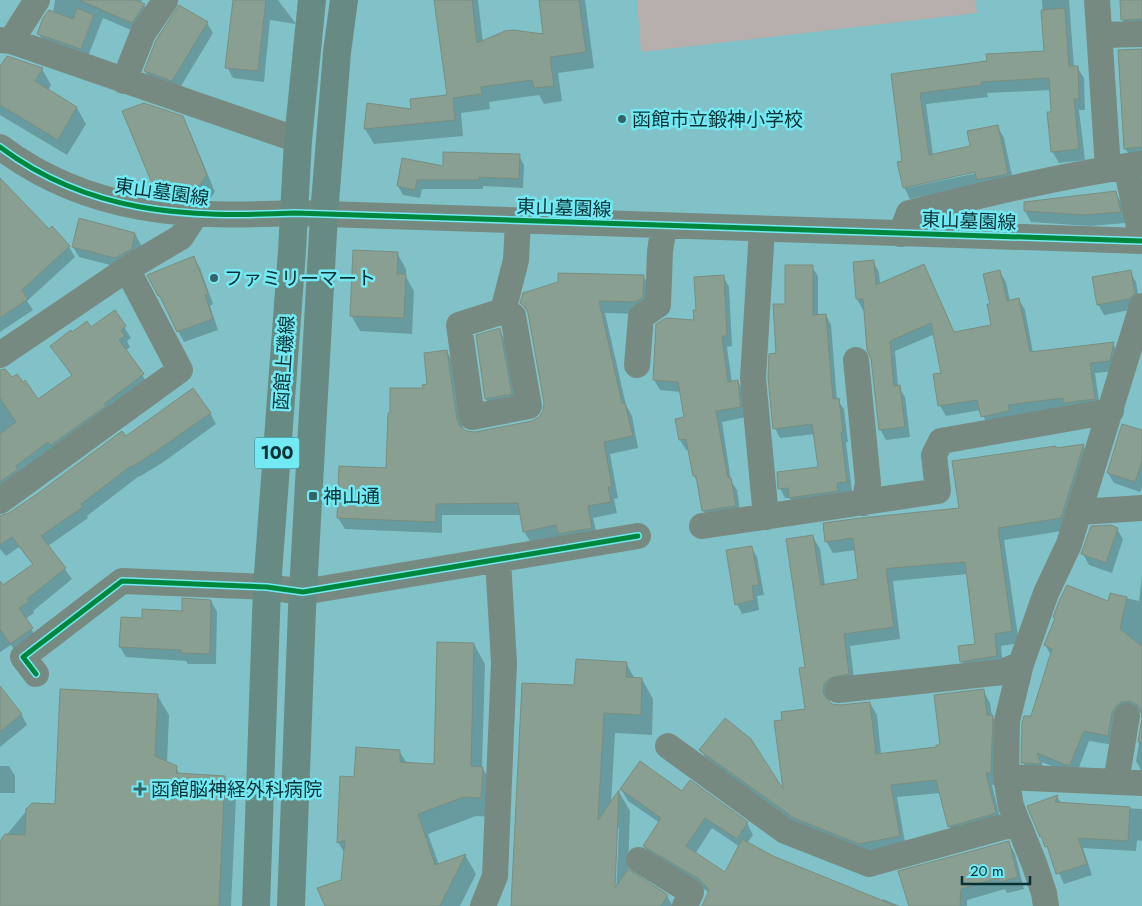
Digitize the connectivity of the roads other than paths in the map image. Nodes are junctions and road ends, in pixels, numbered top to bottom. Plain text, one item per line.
1 (37, 0) edge
2 (312, 0) edge
3 (344, 0) edge
4 (1097, 0) edge
5 (165, 1) edge
6 (1142, 34) edge
7 (1100, 35) junction
8 (5, 41) edge
9 (124, 80) junction
10 (298, 140) junction
11 (0, 147) edge
12 (1125, 166) edge
13 (196, 214) junction
14 (295, 214) junction
15 (324, 215) junction
16 (518, 221) junction
17 (664, 226) junction
18 (762, 229) junction
19 (901, 234) junction
20 (1142, 241) edge
21 (126, 269) junction
22 (1142, 306) edge
23 (503, 311) dead end
24 (0, 355) edge
25 (856, 360) dead end
26 (637, 365) dead end
27 (1111, 411) junction
28 (0, 502) edge
29 (864, 503) junction
30 (1142, 508) edge
31 (1079, 512) junction
32 (766, 516) junction
33 (702, 526) dead end
34 (638, 536) dead end
35 (498, 560) junction
36 (267, 587) junction
37 (303, 592) junction
38 (1021, 664) junction
39 (36, 674) dead end
40 (838, 690) dead end
41 (1127, 716) dead end
42 (668, 746) dead end
43 (1006, 777) junction
44 (1116, 782) junction
45 (1142, 783) edge
46 (1017, 823) junction
47 (639, 860) dead end
48 (256, 906) edge
49 (291, 906) edge
50 (483, 906) edge
51 (685, 906) edge
52 (1046, 906) edge

1 - 8 street
2 - 10 main road, 函館上磯線 / 100
3 - 15 main road, 函館上磯線 / 100
4 - 7 street
5 - 9 street
6 - 7 street
7 - 12 street
8 - 9 street
9 - 10 street
10 - 14 main road, 函館上磯線 / 100
11 - 13 street, 東山墓園線
12 - 19 street
12 - 20 street
13 - 14 street, 東山墓園線
13 - 21 street
14 - 15 street, 東山墓園線
14 - 36 main road, 函館上磯線 / 100
15 - 16 street, 東山墓園線
15 - 37 main road, 函館上磯線 / 100
16 - 17 street, 東山墓園線
16 - 23 street
17 - 18 street, 東山墓園線
17 - 26 street
18 - 19 street, 東山墓園線
18 - 32 street
19 - 20 street, 東山墓園線
21 - 24 street
21 - 28 street
22 - 27 street
25 - 29 street
27 - 29 street
27 - 31 street
29 - 32 street
30 - 31 street
31 - 38 street
32 - 33 street
34 - 35 street
35 - 37 street
35 - 50 street
36 - 37 street
36 - 39 street
36 - 48 main road, 函館上磯線 / 100
37 - 49 main road, 函館上磯線 / 100
38 - 40 street
38 - 43 street
41 - 44 street
42 - 46 street
43 - 44 street
43 - 46 street
44 - 45 street
46 - 52 street
47 - 51 street

